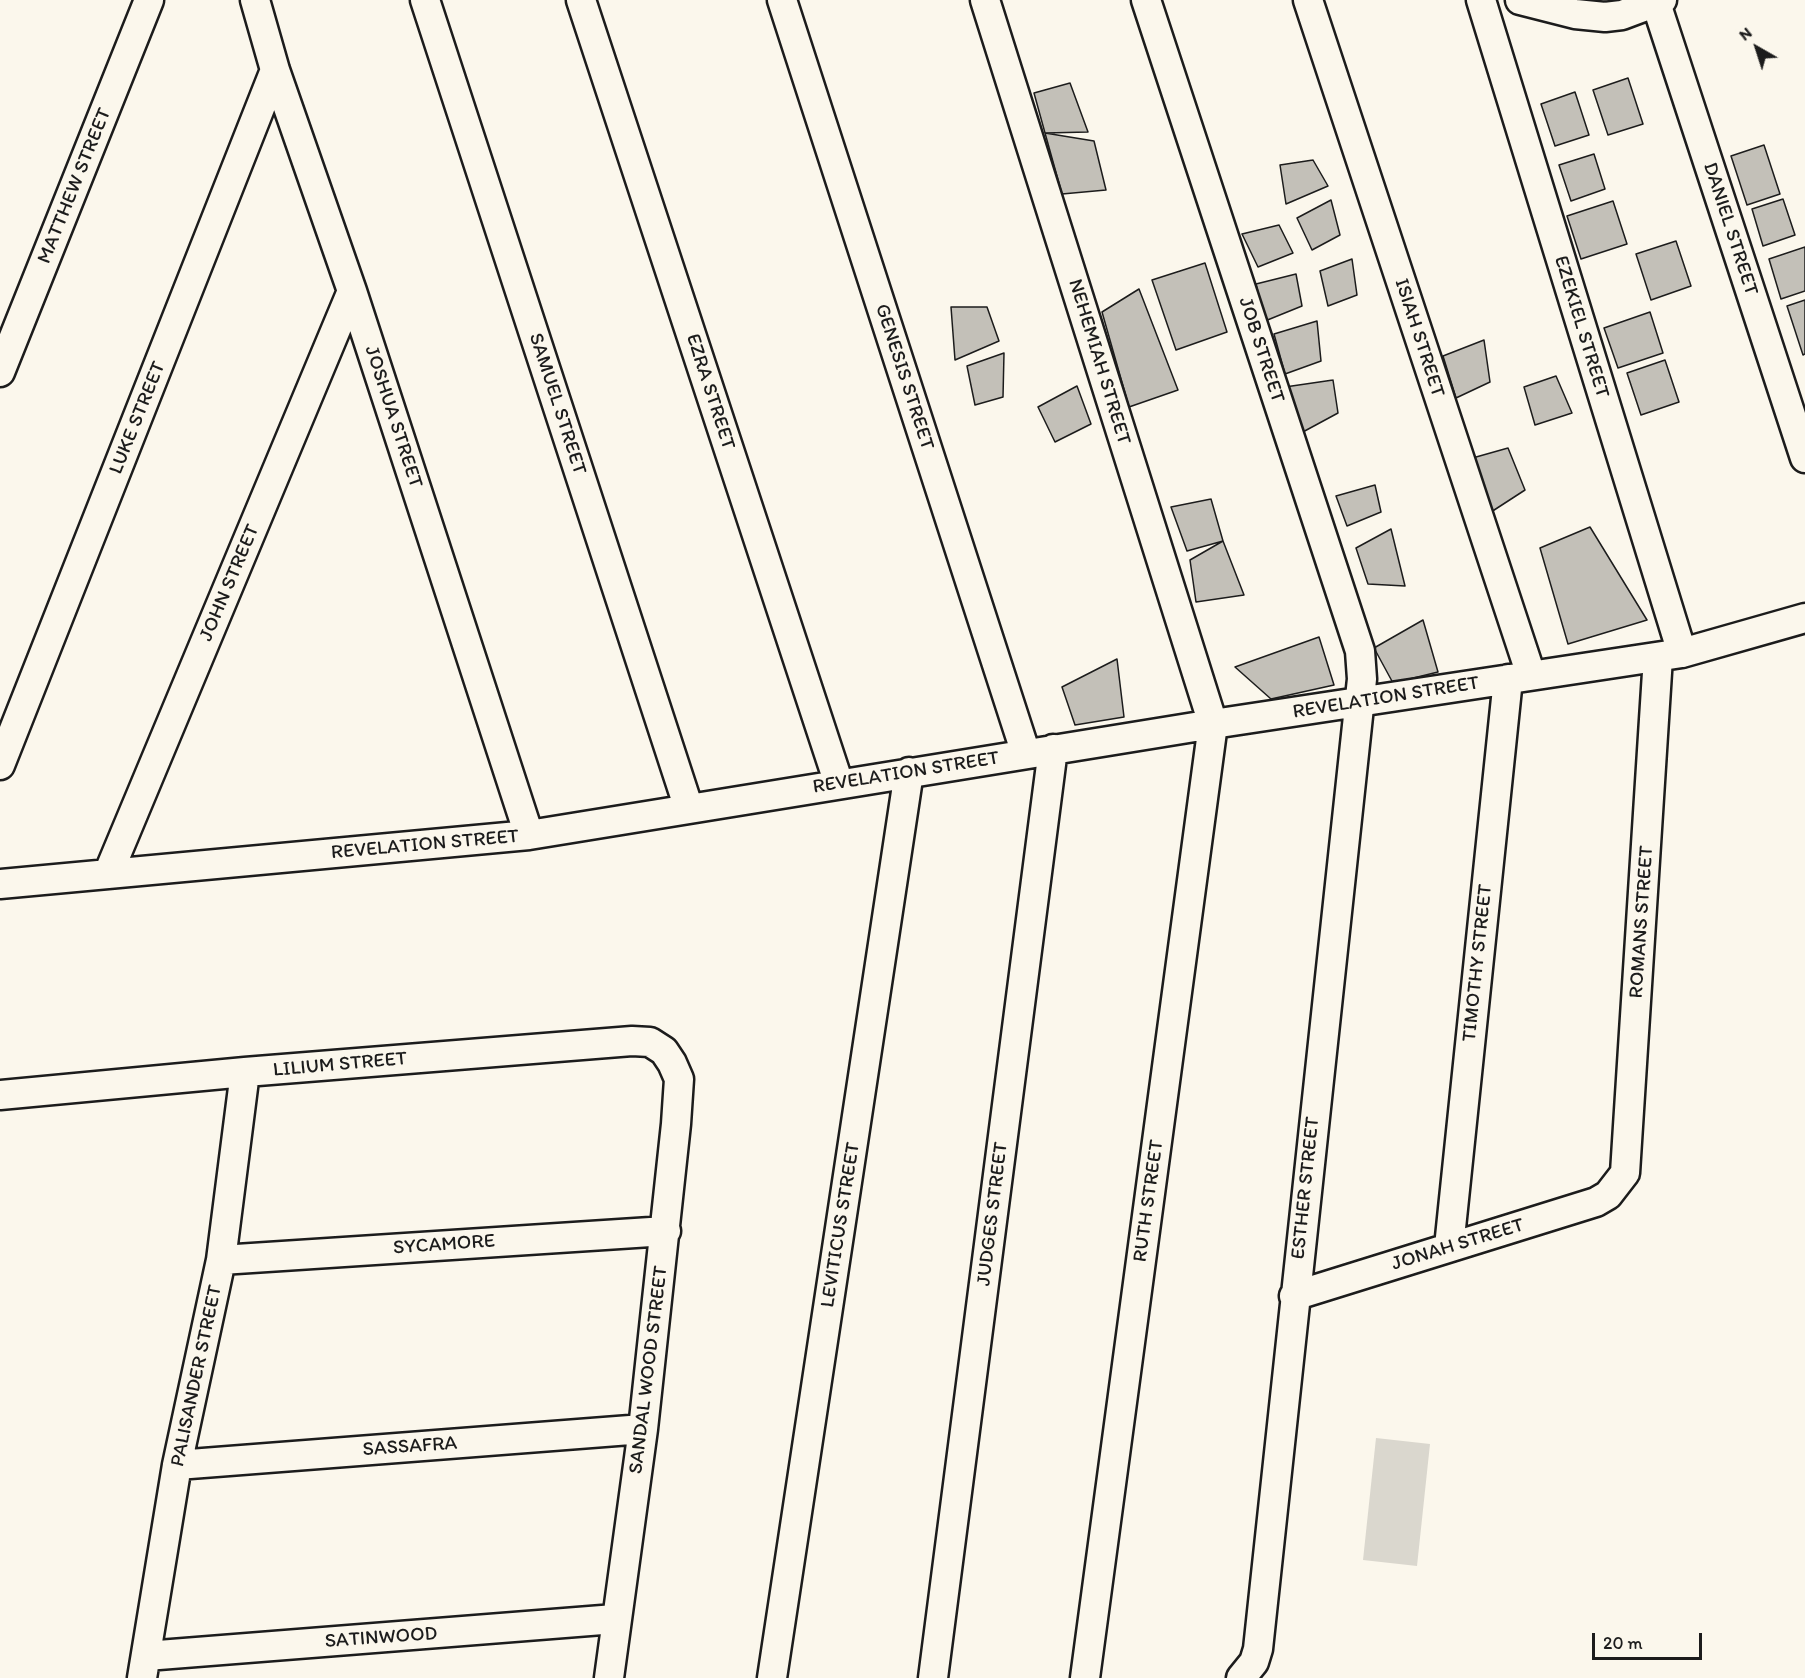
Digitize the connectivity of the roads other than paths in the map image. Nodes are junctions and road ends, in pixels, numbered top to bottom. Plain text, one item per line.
1 (150, 0) edge
2 (255, 0) edge
3 (424, 0) edge
4 (581, 0) edge
5 (782, 0) edge
6 (985, 0) edge
7 (1146, 0) edge
8 (1308, 0) edge
9 (1481, 0) edge
10 (1520, 0) edge
11 (1658, 1) edge
12 (275, 70) junction
13 (352, 291) junction
14 (0, 372) edge
15 (1805, 458) edge
16 (1805, 618) edge
17 (1670, 655) junction
18 (1519, 677) junction
19 (1359, 702) junction
20 (1213, 724) junction
21 (1039, 752) junction
22 (0, 765) edge
23 (909, 772) junction
24 (839, 784) junction
25 (689, 809) junction
26 (529, 835) junction
27 (108, 874) junction
28 (0, 884) edge
29 (672, 1063) joint
30 (245, 1072) junction
31 (0, 1095) edge
32 (1618, 1185) joint
33 (666, 1231) junction
34 (1449, 1247) junction
35 (221, 1260) junction
36 (1294, 1296) junction
37 (643, 1429) junction
38 (177, 1465) junction
39 (615, 1620) junction
40 (144, 1667) edge
41 (1244, 1675) edge
42 (609, 1678) edge
43 (772, 1678) edge
44 (933, 1678) edge
45 (1086, 1678) edge

1 - 14 street, MATTHEW STREET
2 - 12 street, JOSHUA STREET
3 - 25 street, SAMUEL STREET
4 - 24 street, EZRA STREET
5 - 21 street, GENESIS STREET
6 - 20 street, NEHEMIAH STREET
7 - 19 street, JOB STREET
8 - 18 street, ISIAH STREET
9 - 17 street, EZEKIEL STREET
10 - 11 street
11 - 15 street, DANIEL STREET
12 - 13 street, JOSHUA STREET
12 - 22 street, LUKE STREET
13 - 26 street, JOSHUA STREET
13 - 27 street, JOHN STREET
16 - 17 street, REVELATION STREET
17 - 18 street, REVELATION STREET
17 - 32 street, ROMANS STREET
18 - 19 street, REVELATION STREET
18 - 34 street, TIMOTHY STREET
19 - 20 street, REVELATION STREET
19 - 36 street, ESTHER STREET
20 - 21 street, REVELATION STREET
20 - 45 street, RUTH STREET
21 - 23 street, REVELATION STREET
21 - 44 street, JUDGES STREET
23 - 24 street, REVELATION STREET
23 - 43 street, LEVITICUS STREET
24 - 25 street, REVELATION STREET
25 - 26 street, REVELATION STREET
26 - 27 street, REVELATION STREET
27 - 28 street, REVELATION STREET
29 - 30 street, LILIUM STREET
29 - 33 street, SANDAL WOOD STREET
30 - 31 street, LILIUM STREET
30 - 35 street, PALISANDER STREET
32 - 34 street, JONAH STREET
33 - 35 street, SYCAMORE
33 - 37 street, SANDAL WOOD STREET
34 - 36 street, JONAH STREET
35 - 38 street, PALISANDER STREET
36 - 41 street, ESTHER STREET
37 - 38 street, SASSAFRA
37 - 39 street, SANDAL WOOD STREET
38 - 40 street, PALISANDER STREET
39 - 40 street, SATINWOOD
39 - 42 street, SANDAL WOOD STREET

